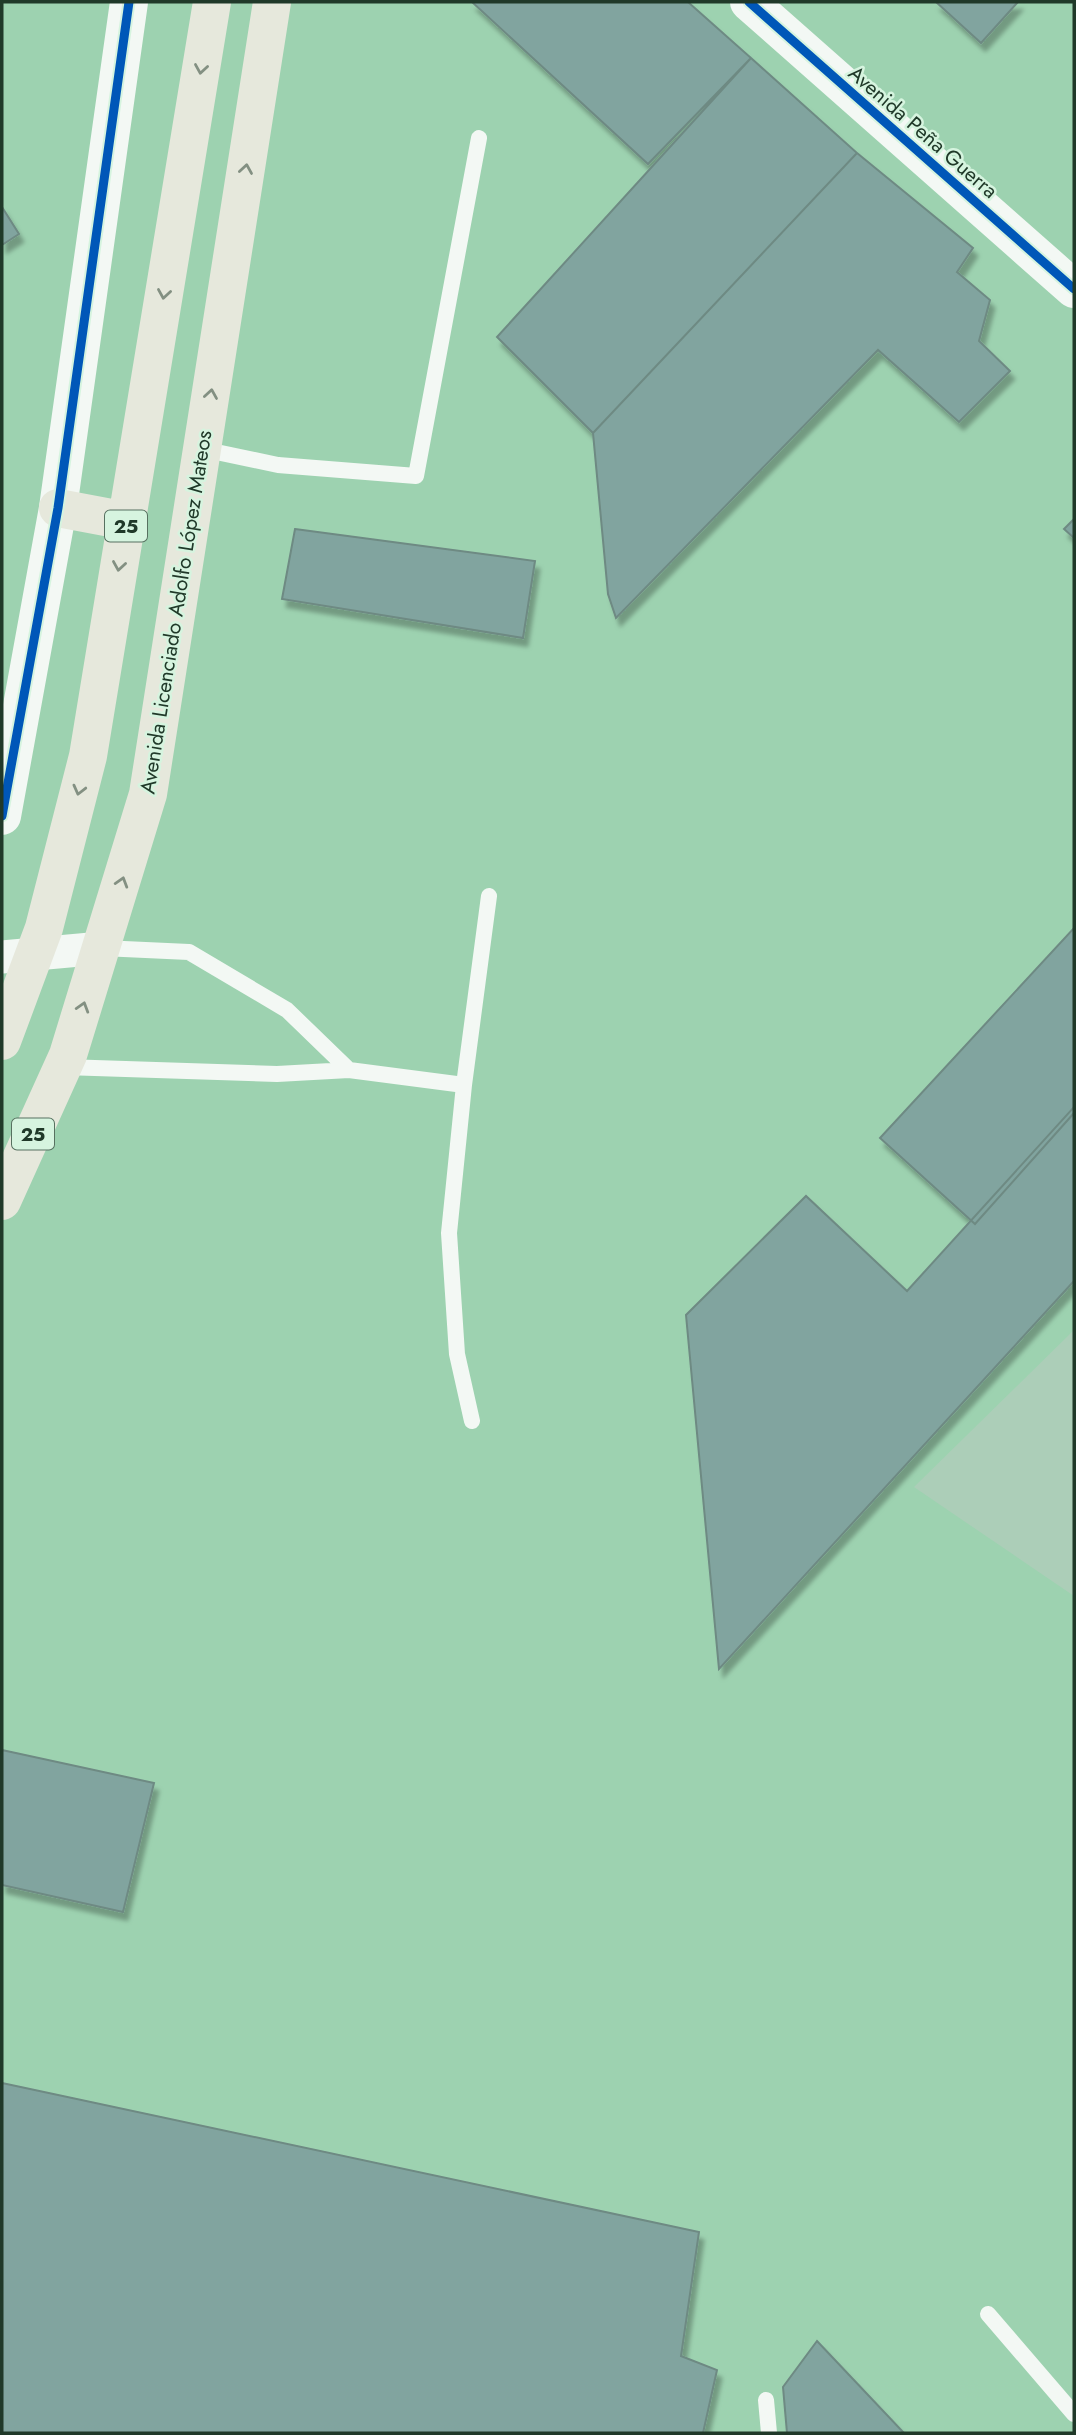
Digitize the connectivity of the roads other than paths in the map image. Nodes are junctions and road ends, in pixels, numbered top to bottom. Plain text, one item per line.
1 (129, 2) edge
2 (212, 2) edge
3 (272, 2) edge
4 (749, 2) edge
5 (479, 138) dead end
6 (1074, 289) edge
7 (202, 449) junction
8 (58, 508) junction
9 (127, 521) junction
10 (2, 816) edge
11 (489, 896) dead end
12 (102, 948) junction
13 (19, 956) edge
14 (2, 1041) edge
15 (64, 1067) junction
16 (349, 1070) junction
17 (464, 1085) junction
18 (2, 1201) edge
19 (472, 1421) dead end
20 (988, 2314) dead end
21 (766, 2400) dead end
22 (1074, 2414) edge
23 (769, 2433) edge

1 - 8 street
2 -> 9 main road, 25
7 -> 3 main road, Avenida Licenciado Adolfo López Mateos / 25
4 - 6 street, Avenida Peña Guerra
5 - 7 lane
12 -> 7 main road, Avenida Licenciado Adolfo López Mateos / 25
8 - 9 main road
8 - 10 street
9 -> 13 main road, 25
11 - 17 lane
12 - 13 street
15 -> 12 main road, Avenida Licenciado Adolfo López Mateos / 25
12 - 16 lane
13 - 14 main road, 25
15 - 16 lane
15 - 18 main road, Avenida Licenciado Adolfo López Mateos / 25
16 - 17 lane
17 - 19 lane
20 - 22 lane
21 - 23 lane

